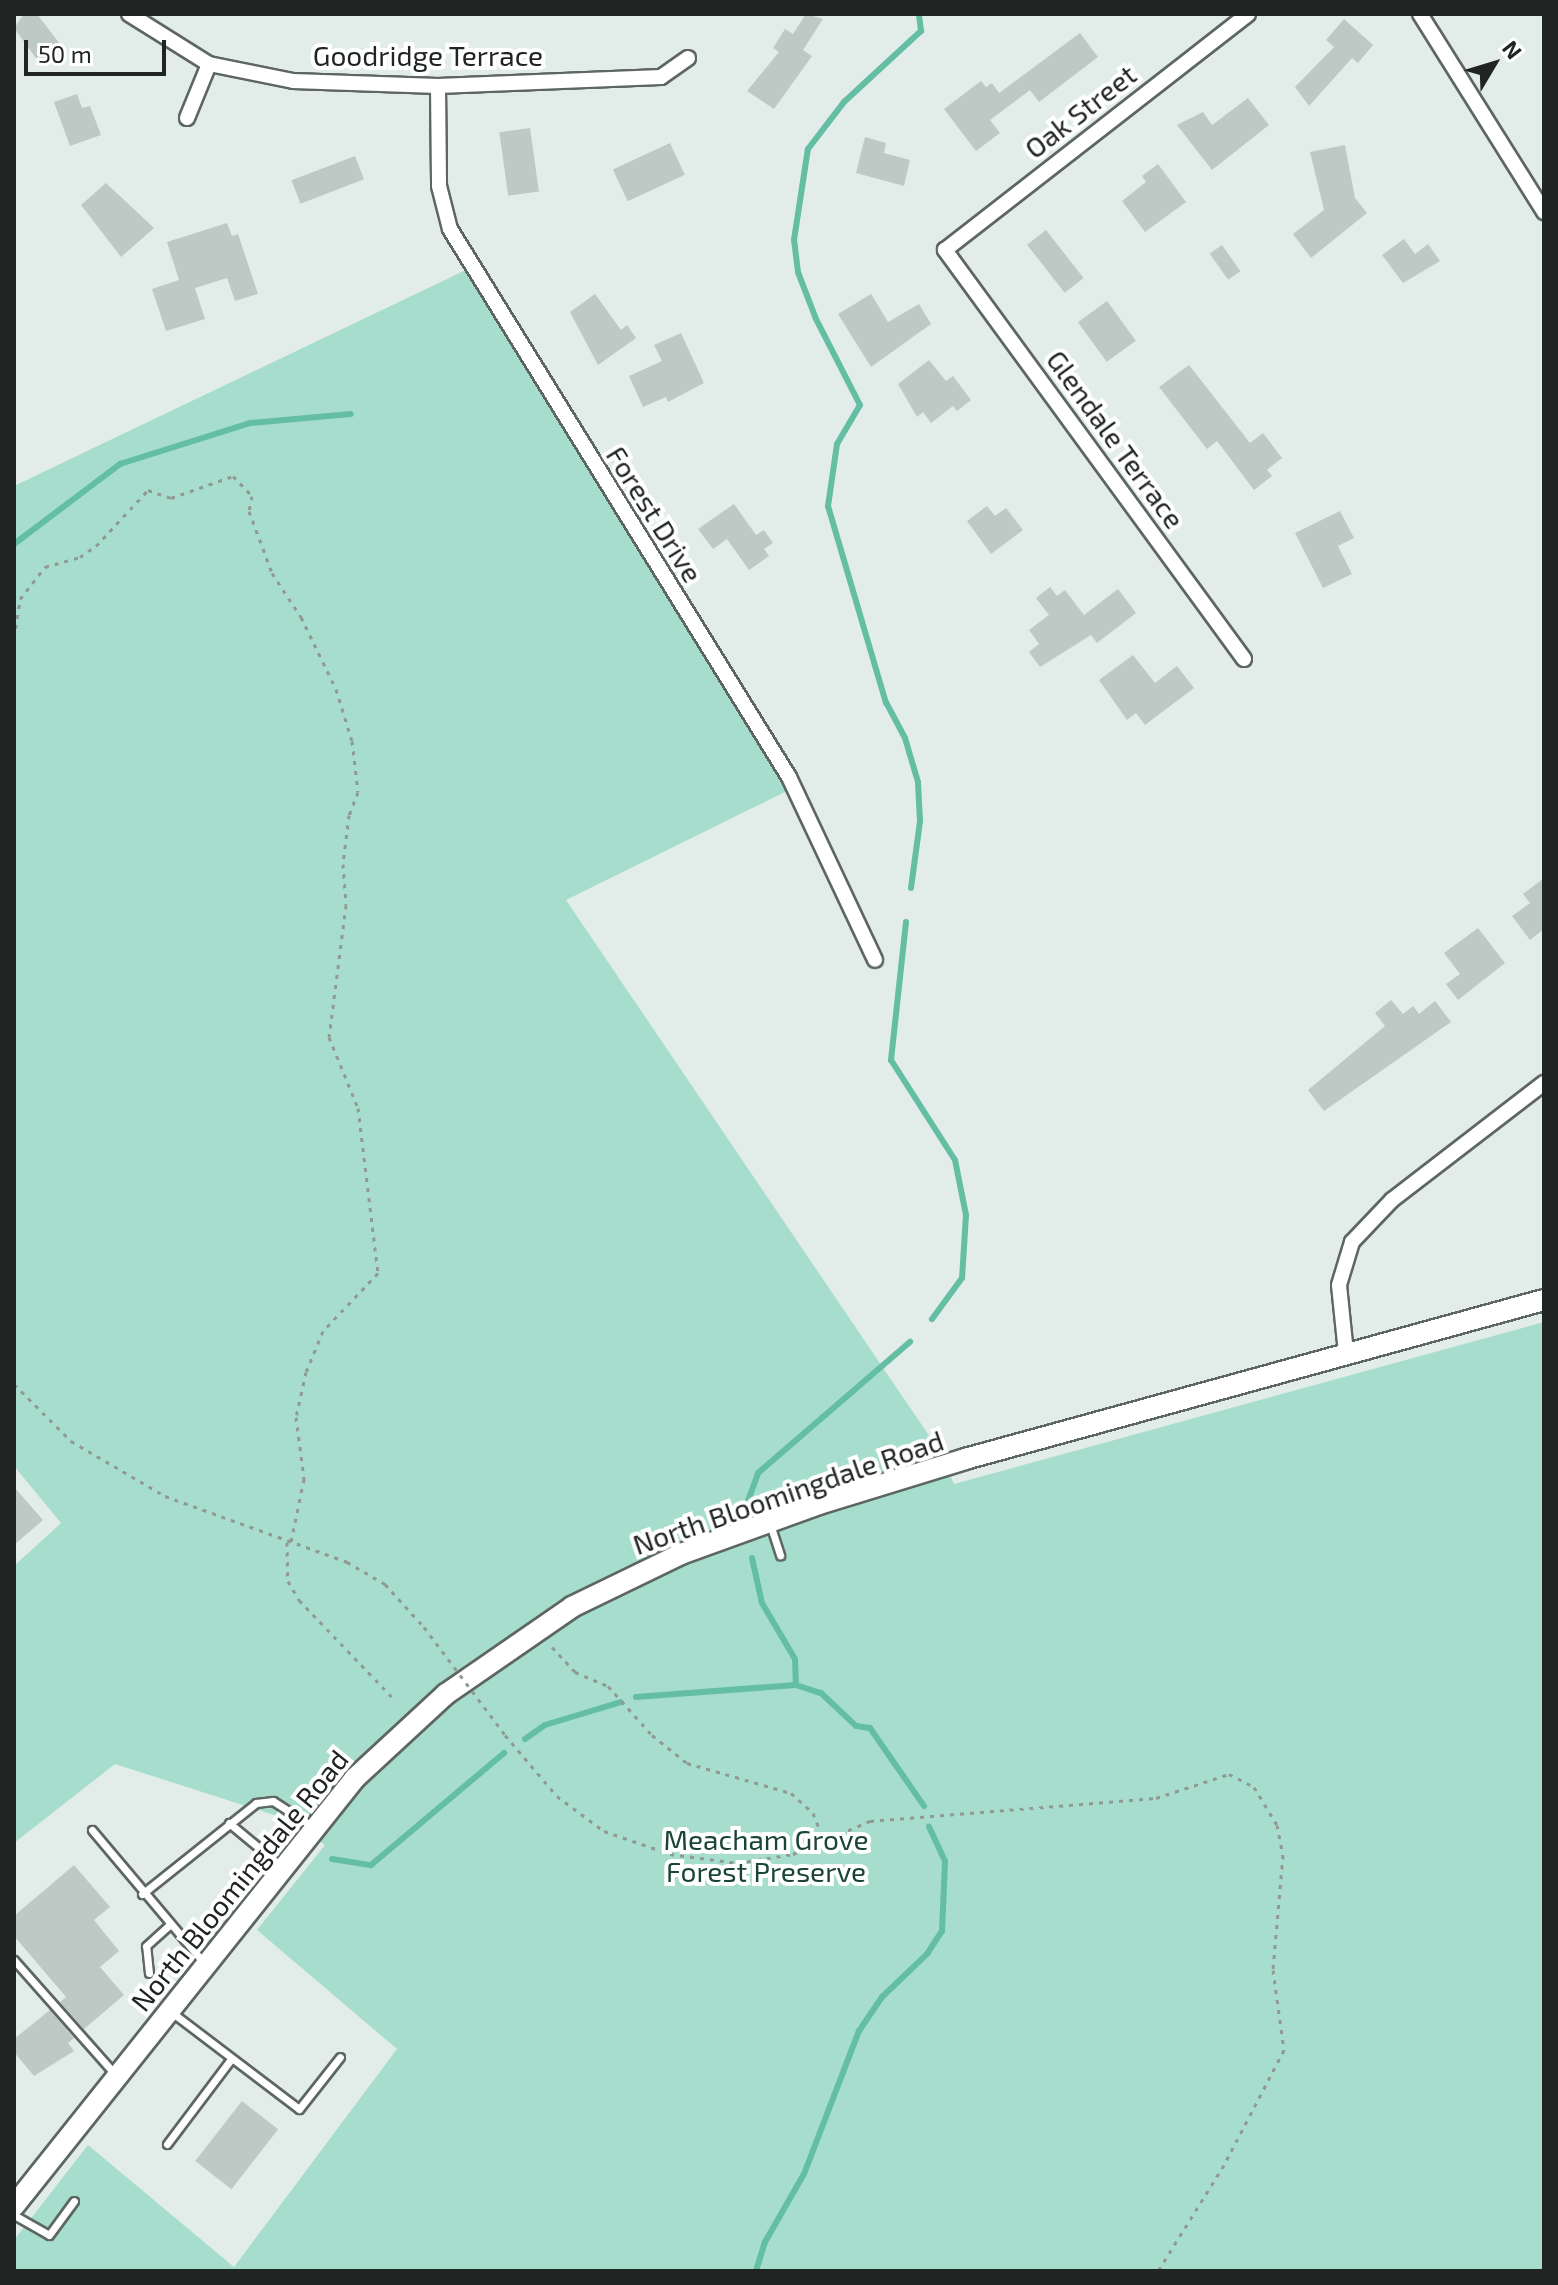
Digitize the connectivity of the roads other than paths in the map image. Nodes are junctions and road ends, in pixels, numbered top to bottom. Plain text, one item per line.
1 (129, 14) edge
2 (1248, 14) edge
3 (1420, 14) edge
4 (688, 58) dead end
5 (209, 64) junction
6 (438, 86) junction
7 (187, 118) dead end
8 (1544, 212) edge
9 (945, 250) joint
10 (1244, 659) dead end
11 (875, 960) dead end
12 (1544, 1083) edge
13 (1544, 1300) edge
14 (1346, 1353) junction
15 (770, 1522) junction
16 (780, 1555) dead end
17 (229, 1823) junction
18 (312, 1826) junction
19 (92, 1830) dead end
20 (281, 1866) junction
21 (142, 1894) junction
22 (168, 1926) junction
23 (14, 1960) edge
24 (204, 1964) junction
25 (149, 1973) dead end
26 (169, 2009) junction
27 (340, 2057) dead end
28 (231, 2059) junction
29 (116, 2076) junction
30 (167, 2144) dead end
31 (17, 2195) edge
32 (74, 2201) dead end
33 (14, 2215) edge

1 - 5 street, Goodridge Terrace
2 - 9 street, Oak Street
3 - 8 street
4 - 6 street, Goodridge Terrace
5 - 6 street, Goodridge Terrace
5 - 7 street
6 - 11 street, Forest Drive
9 - 10 street, Glendale Terrace
12 - 14 street
13 - 14 main road, North Bloomingdale Road
14 - 15 main road, North Bloomingdale Road
15 - 16 lane
15 - 18 main road, North Bloomingdale Road
17 - 18 lane
17 - 20 lane
17 - 21 lane
18 - 20 main road, North Bloomingdale Road
19 - 21 lane
20 - 24 main road, North Bloomingdale Road
21 - 22 lane
22 - 24 lane
22 - 25 lane
23 - 29 lane
24 - 26 main road, North Bloomingdale Road
26 - 28 lane
26 - 29 main road, North Bloomingdale Road
27 - 28 lane
28 - 30 lane
29 - 31 main road, North Bloomingdale Road
32 - 33 lane

